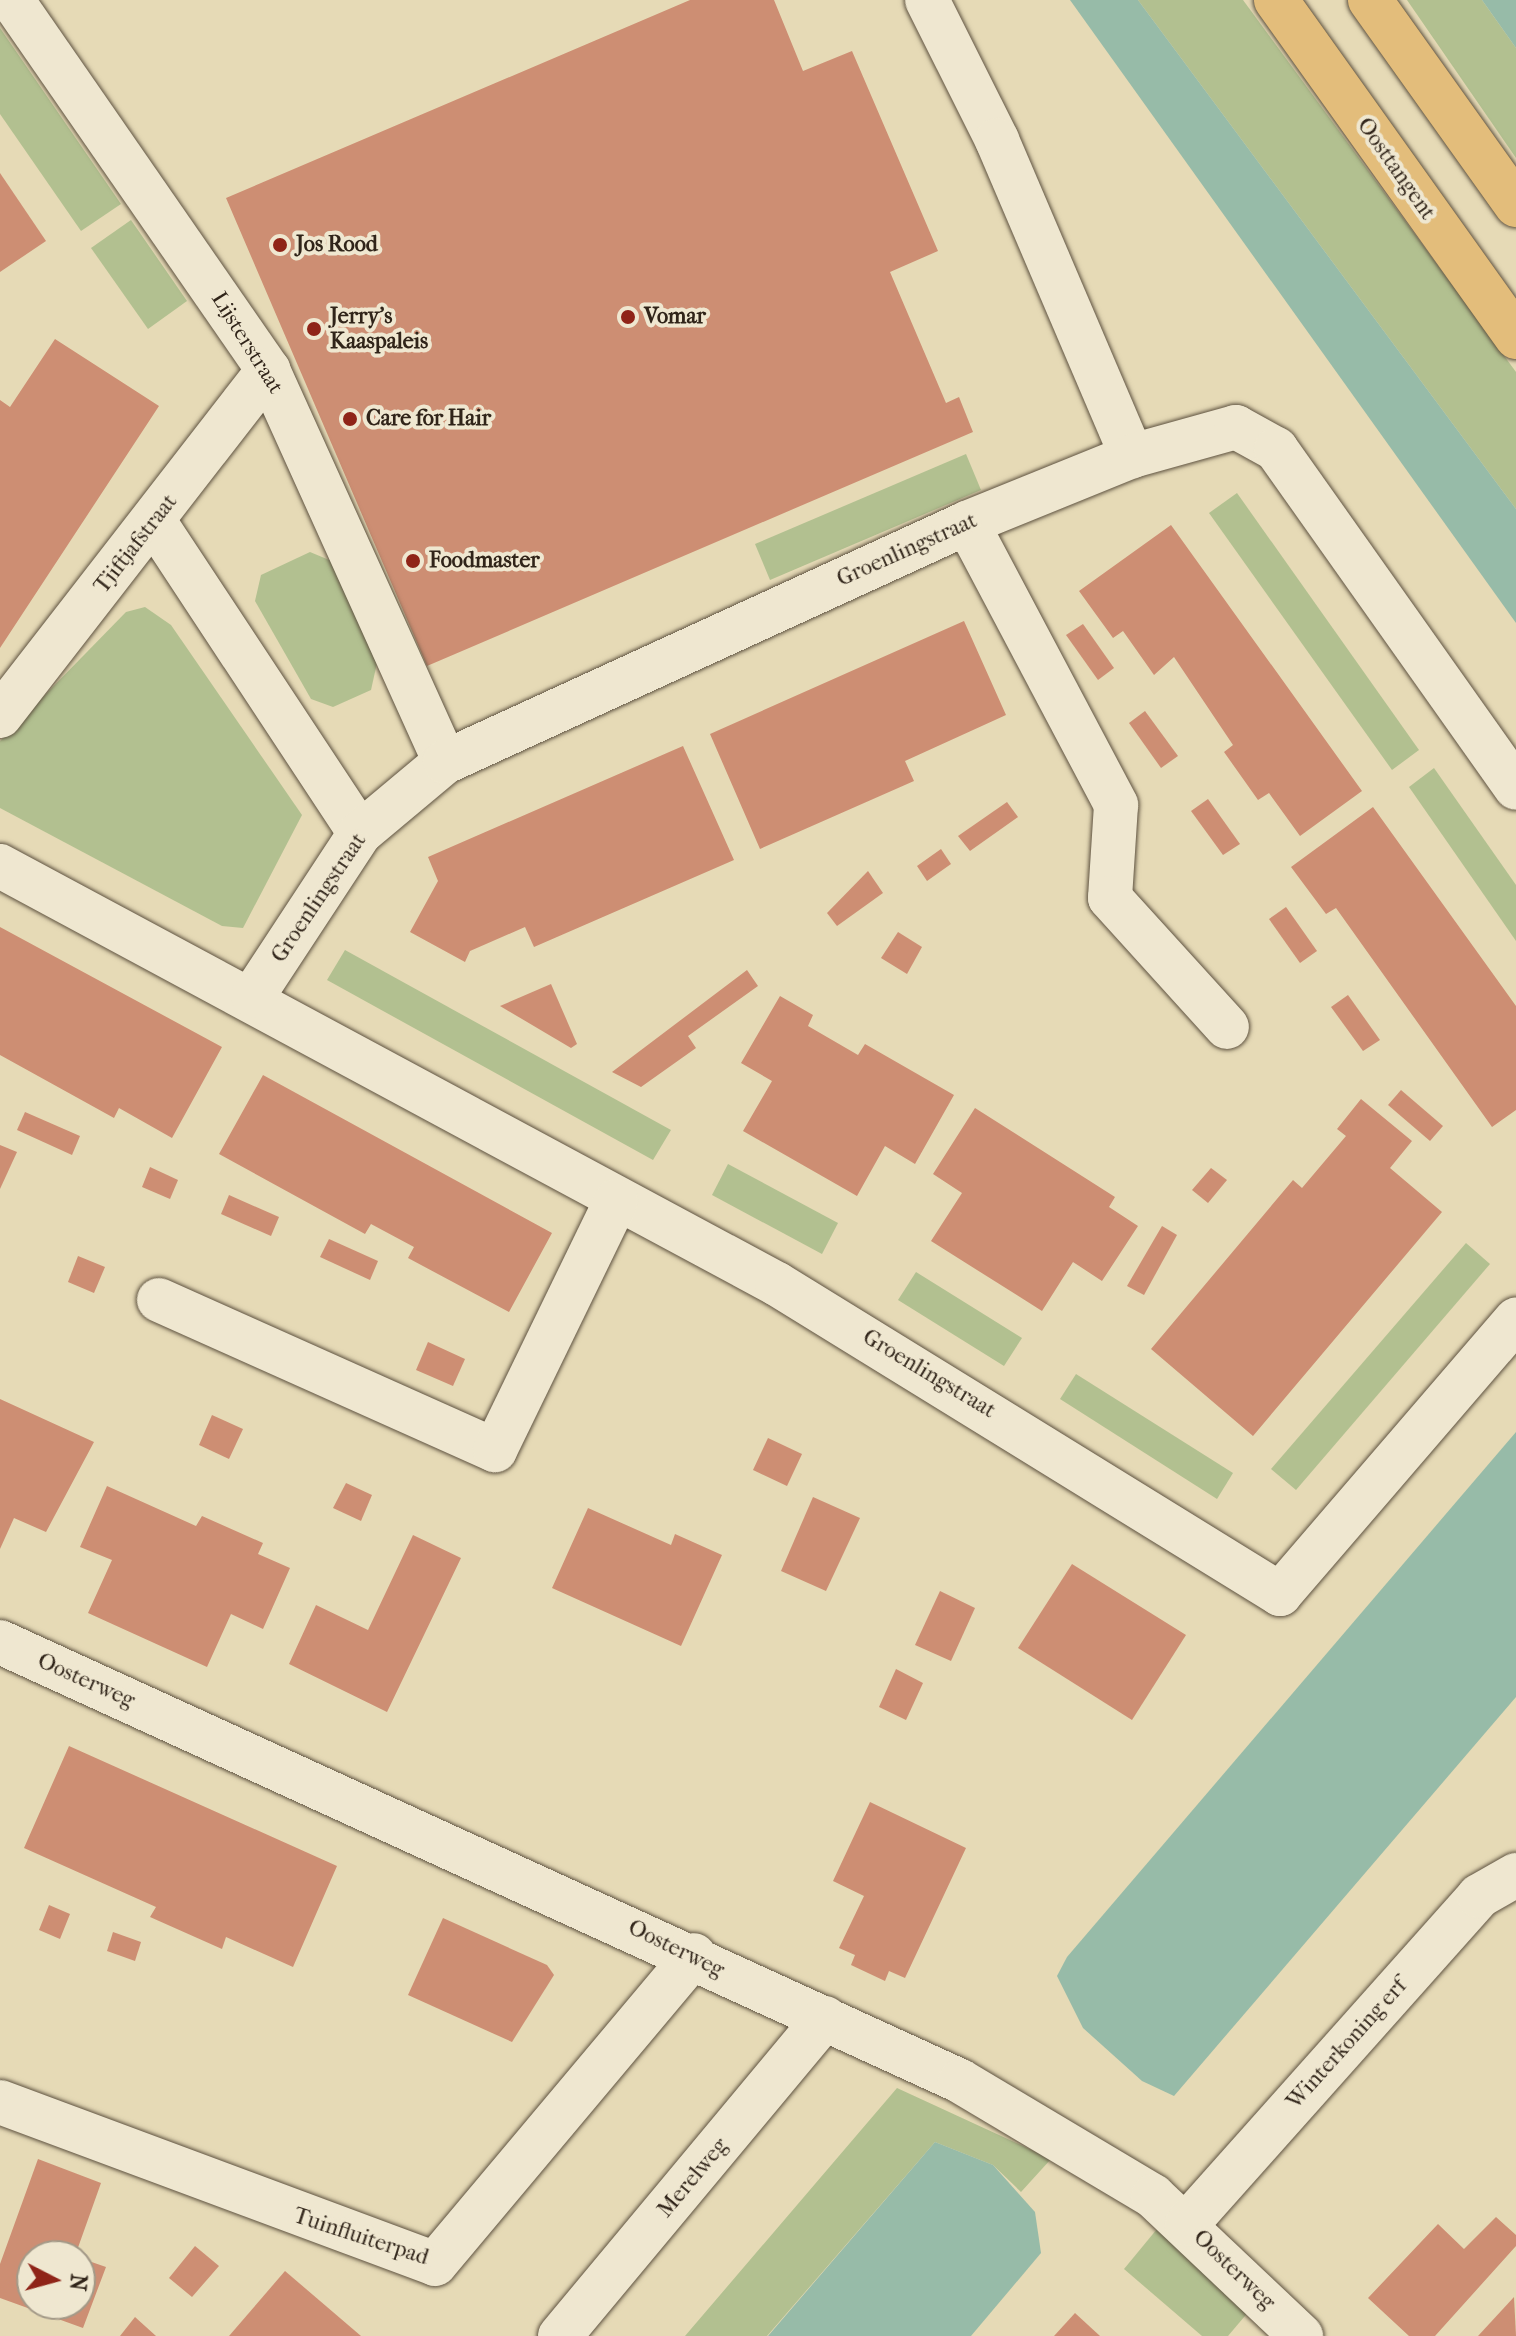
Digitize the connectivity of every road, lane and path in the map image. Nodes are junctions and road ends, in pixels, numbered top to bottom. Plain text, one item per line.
1 (12, 0) edge
2 (927, 0) edge
3 (1276, 0) edge
4 (1370, 0) edge
5 (1516, 205) edge
6 (1516, 337) edge
7 (268, 370) junction
8 (1132, 456) junction
9 (154, 521) junction
10 (967, 523) junction
11 (0, 716) edge
12 (445, 762) junction
13 (1516, 788) edge
14 (360, 833) junction
15 (0, 866) edge
16 (253, 996) junction
17 (1227, 1027) dead end
18 (616, 1201) junction
19 (159, 1300) dead end
20 (1516, 1320) edge
21 (0, 1642) edge
22 (1516, 1875) edge
23 (694, 1955) junction
24 (825, 2018) junction
25 (0, 2102) edge
26 (1187, 2224) junction
27 (560, 2336) edge
28 (1301, 2336) edge

1 - 7 street, Lijsterstraat
2 - 8 street
3 - 6 main road, Oosttangent
4 - 5 main road
7 - 9 street, Tjiftjafstraat
7 - 12 street, Lijsterstraat
8 - 10 street, Groenlingstraat
8 - 13 street, Groenlingstraat
9 - 11 street, Tjiftjafstraat
9 - 14 street
10 - 12 street, Groenlingstraat
10 - 17 street
12 - 14 street, Groenlingstraat
14 - 16 street, Groenlingstraat
15 - 16 street, Groenlingstraat
16 - 18 street, Groenlingstraat
18 - 19 street
18 - 20 street, Groenlingstraat
21 - 23 street, Oosterweg
22 - 26 street, Winterkoning erf
23 - 24 street, Oosterweg
23 - 25 street, Tuinfluiterpad
24 - 26 street, Oosterweg
24 - 27 street, Merelweg
26 - 28 street, Oosterweg

